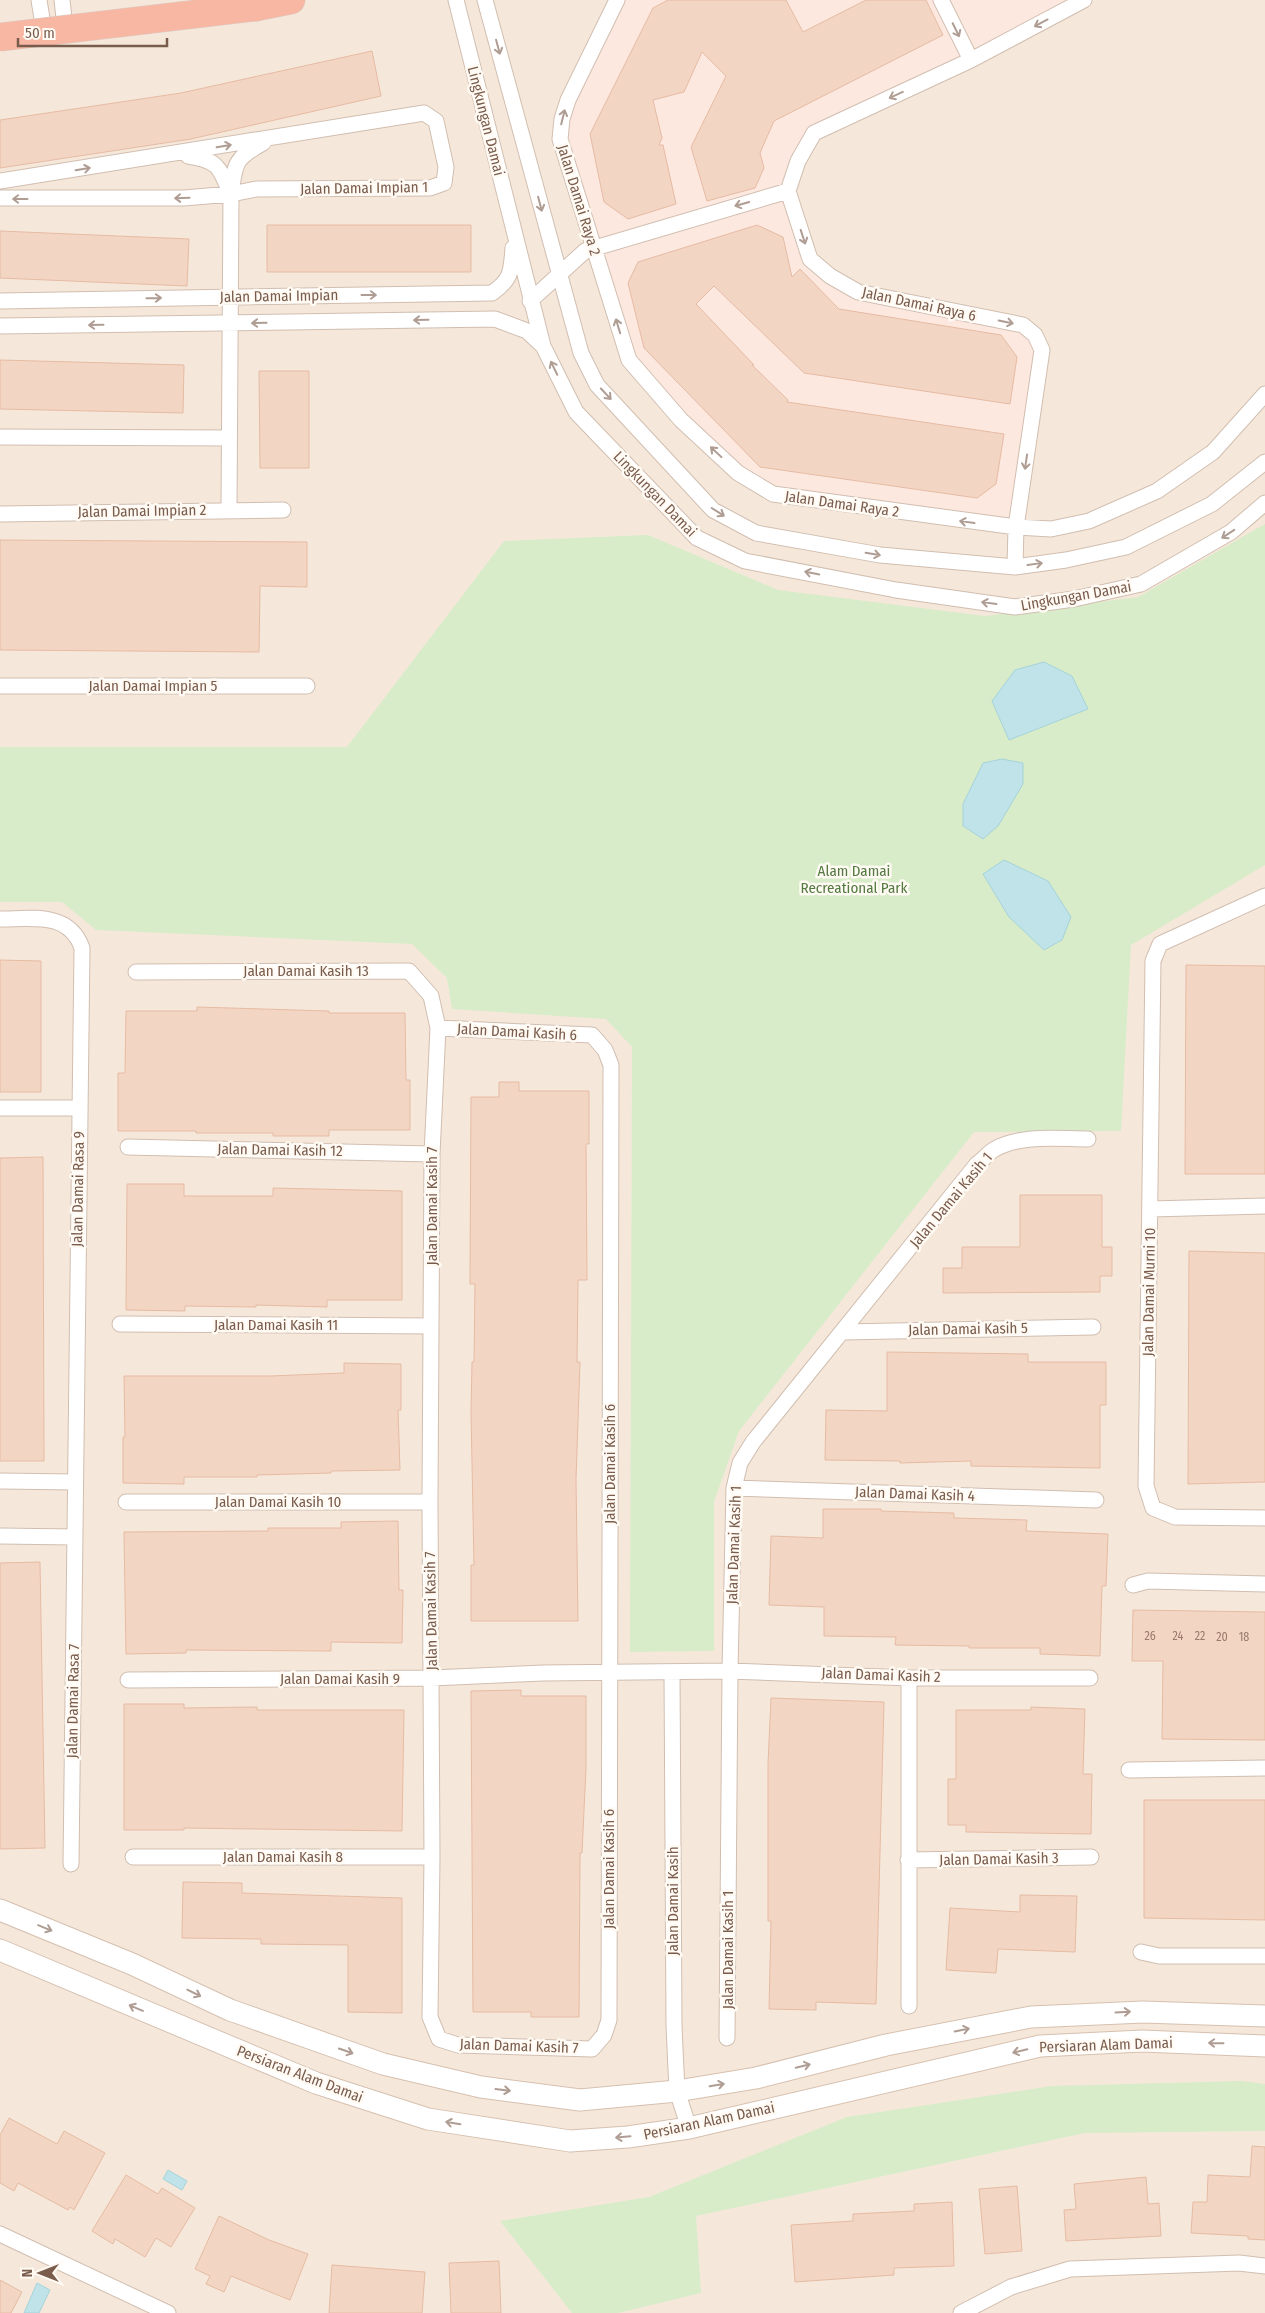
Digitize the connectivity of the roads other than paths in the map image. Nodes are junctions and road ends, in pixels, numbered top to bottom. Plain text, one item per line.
1 (39, 0) edge
2 (62, 0) edge
3 (221, 0) edge
4 (291, 0) edge
5 (456, 0) edge
6 (485, 0) edge
7 (617, 0) edge
8 (941, 0) edge
9 (1084, 0) edge
10 (65, 27) junction
11 (44, 31) junction
12 (0, 37) edge
13 (970, 60) junction
14 (272, 138) junction
15 (176, 154) junction
16 (0, 181) edge
17 (788, 190) junction
18 (231, 194) junction
19 (0, 198) edge
20 (514, 236) junction
21 (594, 247) junction
22 (559, 274) junction
23 (230, 297) junction
24 (0, 301) edge
25 (530, 301) junction
26 (230, 324) junction
27 (0, 326) edge
28 (543, 346) junction
29 (1265, 394) edge
30 (0, 437) edge
31 (229, 438) junction
32 (1265, 462) edge
33 (1265, 503) edge
34 (228, 510) junction
35 (283, 510) dead end
36 (0, 514) edge
37 (1016, 527) junction
38 (1014, 567) junction
39 (0, 686) edge
40 (307, 686) dead end
41 (1265, 896) edge
42 (0, 919) edge
43 (136, 972) dead end
44 (438, 1028) junction
45 (0, 1108) edge
46 (79, 1108) junction
47 (1088, 1139) dead end
48 (128, 1147) dead end
49 (432, 1154) junction
50 (1265, 1206) edge
51 (1151, 1209) junction
52 (120, 1324) dead end
53 (431, 1326) junction
54 (1093, 1327) dead end
55 (844, 1332) junction
56 (0, 1482) edge
57 (75, 1482) junction
58 (734, 1488) junction
59 (1096, 1500) dead end
60 (126, 1502) dead end
61 (430, 1502) junction
62 (1265, 1518) edge
63 (0, 1536) edge
64 (75, 1537) junction
65 (1265, 1584) edge
66 (1133, 1585) dead end
67 (730, 1671) junction
68 (672, 1672) junction
69 (610, 1674) junction
70 (432, 1678) junction
71 (909, 1678) junction
72 (1090, 1678) dead end
73 (128, 1680) dead end
74 (1265, 1768) edge
75 (1129, 1770) dead end
76 (133, 1857) dead end
77 (432, 1857) junction
78 (1091, 1857) dead end
79 (908, 1860) junction
80 (71, 1864) dead end
81 (0, 1910) edge
82 (0, 1950) edge
83 (1140, 1952) dead end
84 (1265, 1956) edge
85 (908, 2006) dead end
86 (1265, 2016) edge
87 (727, 2038) dead end
88 (1265, 2046) edge
89 (592, 2048) joint
90 (678, 2091) junction
91 (689, 2128) junction
92 (0, 2234) edge
93 (1265, 2266) edge
94 (168, 2313) edge
95 (961, 2313) edge

1 - 11 street
2 - 10 street
3 - 10 street
4 - 12 highway, bridge
5 - 20 street, Lingkungan Damai
6 -> 22 street, Lingkungan Damai
21 -> 7 street, Jalan Damai Raya 2
8 -> 13 street
9 -> 13 street
10 - 11 street
11 - 12 street
13 -> 17 street
15 -> 14 street, Jalan Damai Impian 1
14 - 18 street, Jalan Damai Impian 1
14 - 18 street, Jalan Damai Impian 1
16 -> 15 street, Jalan Damai Impian 1
15 - 18 street, Jalan Damai Impian 1
17 -> 21 street
17 -> 37 street, Jalan Damai Raya 6
18 -> 19 street, Jalan Damai Impian 1
18 - 23 street
23 -> 20 street, Jalan Damai Impian
20 - 25 street, Lingkungan Damai
21 - 22 street
37 -> 21 street, Jalan Damai Raya 2
22 - 25 street
22 -> 38 street, Lingkungan Damai
24 -> 23 street, Jalan Damai Impian
23 - 26 street
25 - 28 street, Lingkungan Damai
26 -> 27 street, Jalan Damai Impian
28 -> 26 street, Jalan Damai Impian
26 - 31 street
33 -> 28 street, Lingkungan Damai
29 - 37 street, Jalan Damai Raya 2
30 - 31 street
31 - 34 street
38 -> 32 street, Lingkungan Damai
34 - 35 street, Jalan Damai Impian 2
34 - 36 street, Jalan Damai Impian 2
37 - 38 street, Jalan Damai Raya 6
39 - 40 street, Jalan Damai Impian 5
41 - 51 street, Jalan Damai Murni 10
42 - 46 street, Jalan Damai Rasa 9
43 - 44 street, Jalan Damai Kasih 13
44 - 49 street, Jalan Damai Kasih 7
44 - 69 street, Jalan Damai Kasih 6
45 - 46 street
46 - 57 street, Jalan Damai Rasa 9
47 - 55 street, Jalan Damai Kasih 1
48 - 49 street, Jalan Damai Kasih 12
49 - 53 street, Jalan Damai Kasih 7
50 - 51 street
51 - 62 street, Jalan Damai Murni 10
52 - 53 street, Jalan Damai Kasih 11
53 - 61 street, Jalan Damai Kasih 7
54 - 55 street, Jalan Damai Kasih 5
55 - 58 street, Jalan Damai Kasih 1
56 - 57 street
57 - 64 street, Jalan Damai Rasa 9
58 - 59 street, Jalan Damai Kasih 4
58 - 67 street, Jalan Damai Kasih 1
60 - 61 street, Jalan Damai Kasih 10
61 - 70 street, Jalan Damai Kasih 7
63 - 64 street
64 - 80 street, Jalan Damai Rasa 7
65 - 66 street
67 - 68 street, Jalan Damai Kasih 2
67 - 71 street, Jalan Damai Kasih 2
67 - 87 street, Jalan Damai Kasih 1
68 - 69 street, Jalan Damai Kasih 9
68 - 90 street, Jalan Damai Kasih
69 - 70 street, Jalan Damai Kasih 9
69 - 89 street, Jalan Damai Kasih 6
70 - 73 street, Jalan Damai Kasih 9
70 - 77 street, Jalan Damai Kasih 7
71 - 72 street, Jalan Damai Kasih 2
71 - 79 street
74 - 75 street
76 - 77 street, Jalan Damai Kasih 8
77 - 89 street, Jalan Damai Kasih 7
78 - 79 street, Jalan Damai Kasih 3
79 - 85 street
81 -> 90 street, Persiaran Alam Damai
91 -> 82 street, Persiaran Alam Damai
83 - 84 street
90 -> 86 street, Persiaran Alam Damai
88 -> 91 street, Persiaran Alam Damai
90 - 91 street, Jalan Damai Kasih
92 - 94 street
93 - 95 street

